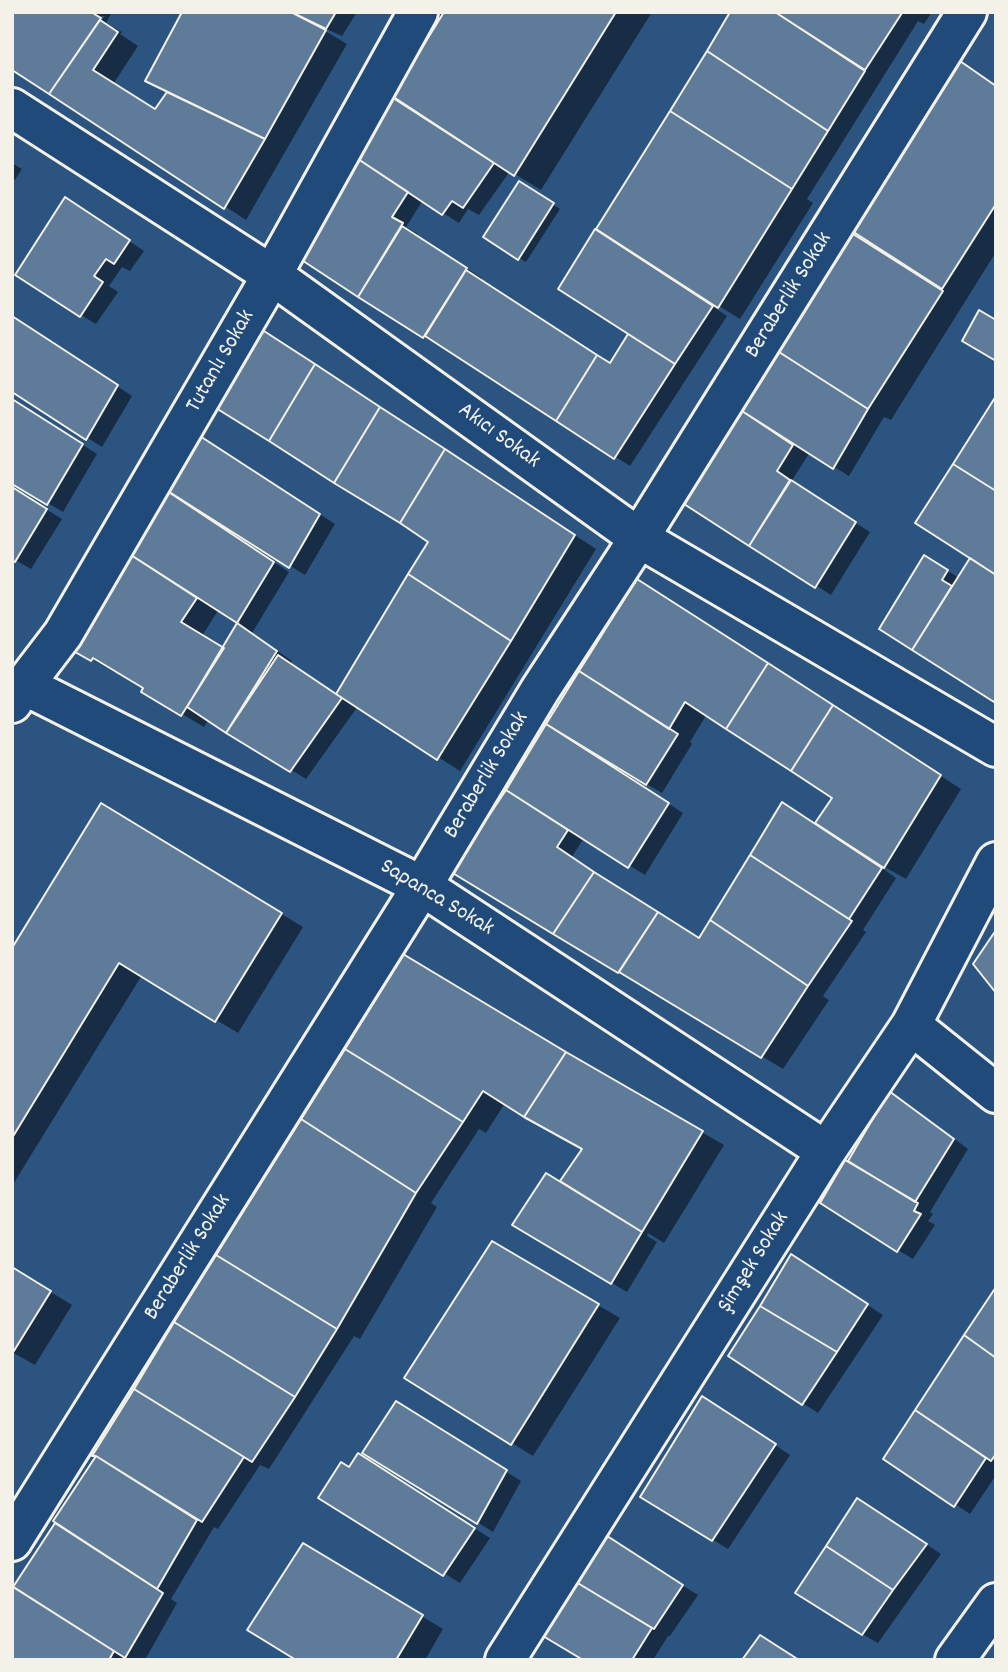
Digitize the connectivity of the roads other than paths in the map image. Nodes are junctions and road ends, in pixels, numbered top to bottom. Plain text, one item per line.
1 (418, 12) edge
2 (967, 12) edge
3 (12, 108) edge
4 (272, 275) junction
5 (639, 538) junction
6 (18, 694) edge
7 (996, 747) edge
8 (996, 862) edge
9 (422, 886) junction
10 (911, 1025) junction
11 (996, 1093) edge
12 (826, 1151) junction
13 (12, 1541) edge
14 (996, 1603) edge
15 (505, 1660) edge
16 (955, 1660) edge

1 - 4 street, Tutanlı Sokak
2 - 5 street, Beraberlik Sokak
3 - 4 street, Akıcı Sokak
4 - 5 street, Akıcı Sokak
4 - 6 street, Tutanlı Sokak
5 - 7 street, Akıcı Sokak
5 - 9 street, Beraberlik Sokak
6 - 9 street, Sapanca Sokak
8 - 10 street, Şimşek Sokak
9 - 12 street, Sapanca Sokak
9 - 13 street, Beraberlik Sokak
10 - 11 street
10 - 12 street, Şimşek Sokak
12 - 15 street, Şimşek Sokak
14 - 16 street

